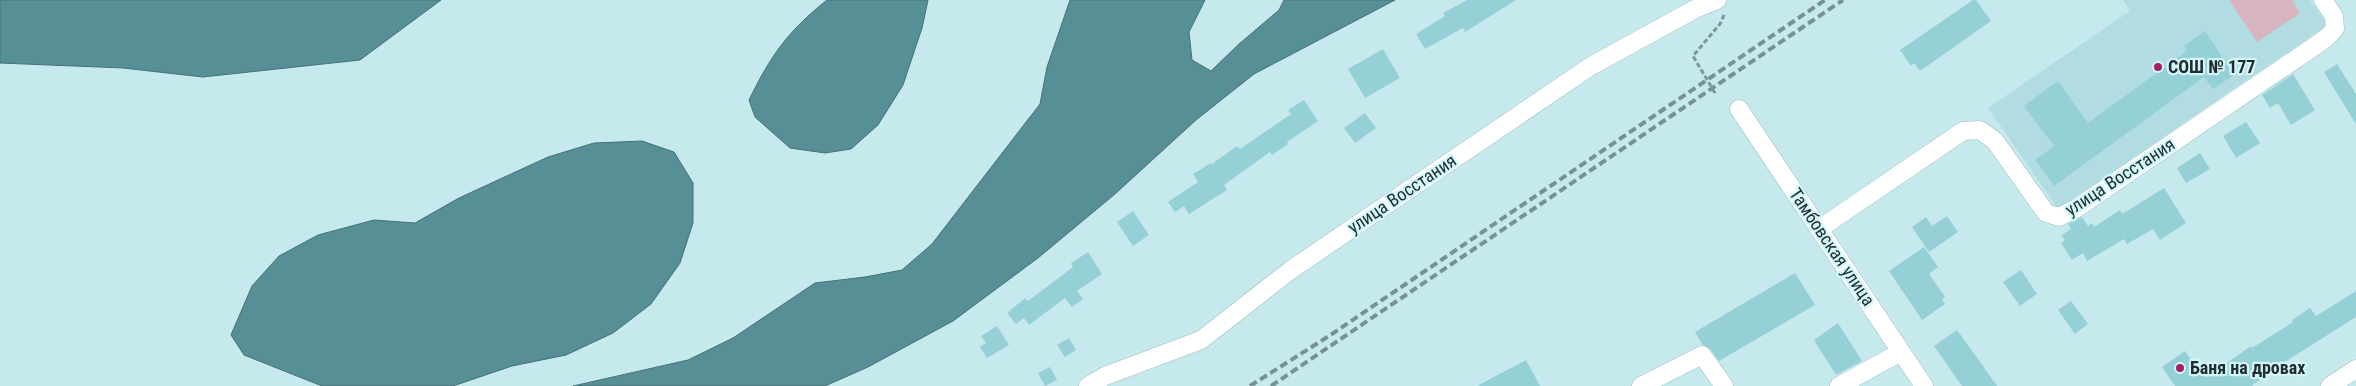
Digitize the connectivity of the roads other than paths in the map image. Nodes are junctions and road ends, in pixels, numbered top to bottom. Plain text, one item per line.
1 (2323, 0) edge
2 (1722, 4) edge
3 (1739, 109) dead end
4 (1819, 229) junction
5 (1902, 352) junction
6 (2356, 369) edge
7 (1088, 386) edge
8 (1641, 386) edge
9 (1724, 386) edge
10 (1839, 386) edge
11 (1924, 386) edge
12 (2330, 386) edge

1 - 4 street, улица Восстания
2 - 7 street, улица Восстания
3 - 4 street, Тамбовская улица
4 - 5 street, Тамбовская улица
5 - 10 street
5 - 11 street, Тамбовская улица
6 - 12 street
8 - 9 street

